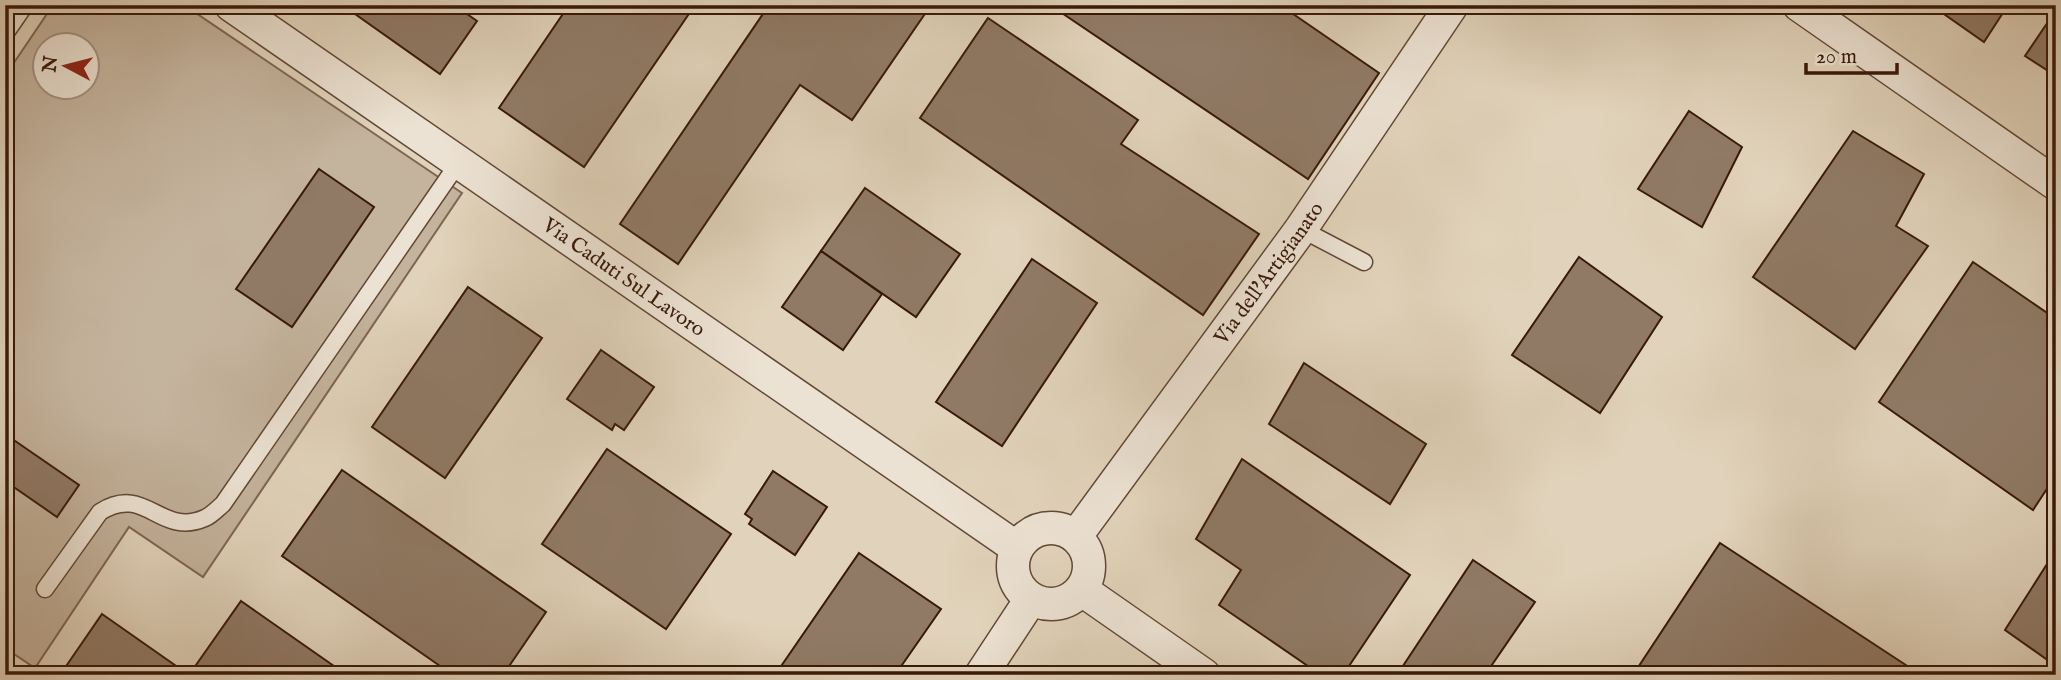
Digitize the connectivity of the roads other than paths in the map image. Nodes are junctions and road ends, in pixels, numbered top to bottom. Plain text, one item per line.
1 (25, 5) edge
2 (231, 5) edge
3 (1452, 5) edge
4 (1799, 5) edge
5 (5, 34) edge
6 (459, 162) junction
7 (2056, 184) edge
8 (1301, 229) junction
9 (1364, 262) dead end
10 (1076, 536) junction
11 (1017, 548) junction
12 (45, 589) dead end
13 (1082, 590) junction
14 (1031, 599) junction
15 (981, 675) edge
16 (1204, 675) edge

1 - 5 lane
2 - 6 street, Via Caduti Sul Lavoro
3 - 8 street, Via dell'Artigianato
4 - 7 street
6 - 11 street, Via Caduti Sul Lavoro
6 - 12 lane
8 - 9 lane
8 - 10 street, Via dell'Artigianato
10 - 11 street
10 - 13 street
11 - 14 street
13 - 14 street
13 - 16 street
14 - 15 street

